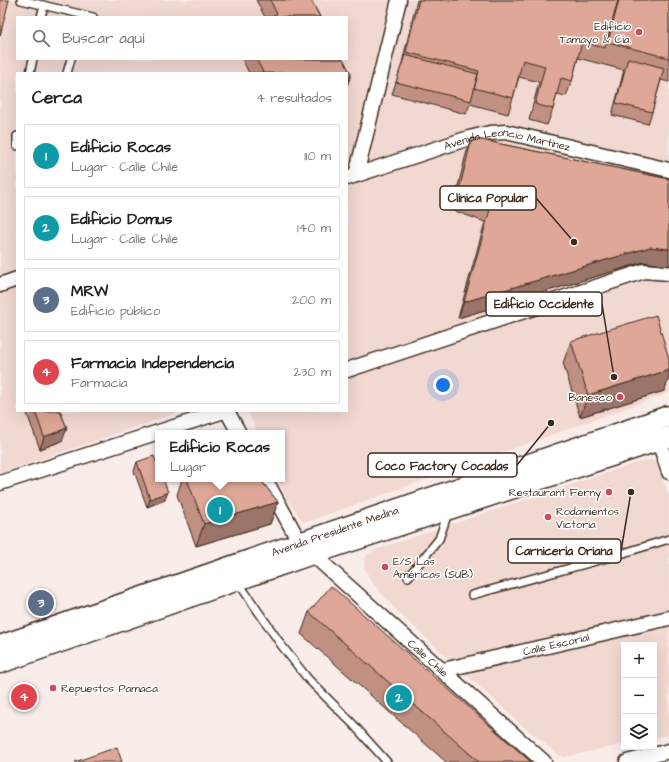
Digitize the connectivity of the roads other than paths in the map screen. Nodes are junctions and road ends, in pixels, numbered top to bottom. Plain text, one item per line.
1 (21, 0) edge
2 (399, 0) edge
3 (44, 5) junction
4 (81, 15) edge
5 (42, 16) edge
6 (33, 60) edge
7 (71, 60) edge
8 (30, 72) edge
9 (68, 72) edge
10 (669, 170) edge
11 (351, 177) edge
12 (669, 273) edge
13 (16, 279) edge
14 (0, 285) edge
15 (348, 370) edge
16 (221, 412) edge
17 (228, 412) edge
18 (661, 419) edge
19 (165, 430) edge
20 (237, 430) edge
21 (155, 433) edge
22 (664, 439) edge
23 (669, 472) edge
24 (267, 482) edge
25 (0, 483) edge
26 (449, 509) junction
27 (669, 539) edge
28 (306, 548) junction
29 (408, 577) dead end
30 (237, 580) junction
31 (472, 595) dead end
32 (669, 618) edge
33 (0, 646) edge
34 (0, 663) edge
35 (442, 670) junction
36 (669, 751) edge
37 (387, 762) edge
38 (544, 762) edge
39 (627, 762) edge

1 - 3 lane
2 - 11 street
3 - 4 lane
3 - 5 lane
6 - 8 lane
7 - 9 lane
10 - 11 street, Avenida Leoncio Martínez
12 - 15 street
13 - 14 street
16 - 19 street
17 - 20 street
18 - 22 street
18 - 28 street, Avenida Presidente Medina
21 - 25 street
22 - 23 street
22 - 26 street, Avenida Presidente Medina
24 - 28 street, Calle Chile
26 - 28 street, Avenida Presidente Medina
26 - 29 lane
27 - 31 lane
28 - 30 street, Avenida Presidente Medina
28 - 33 street, Avenida Presidente Medina
28 - 35 street, Calle Chile
30 - 34 street, Avenida Presidente Medina
30 - 37 lane
32 - 35 street, Calle Escorial
35 - 38 street, Calle Chile
36 - 39 street

